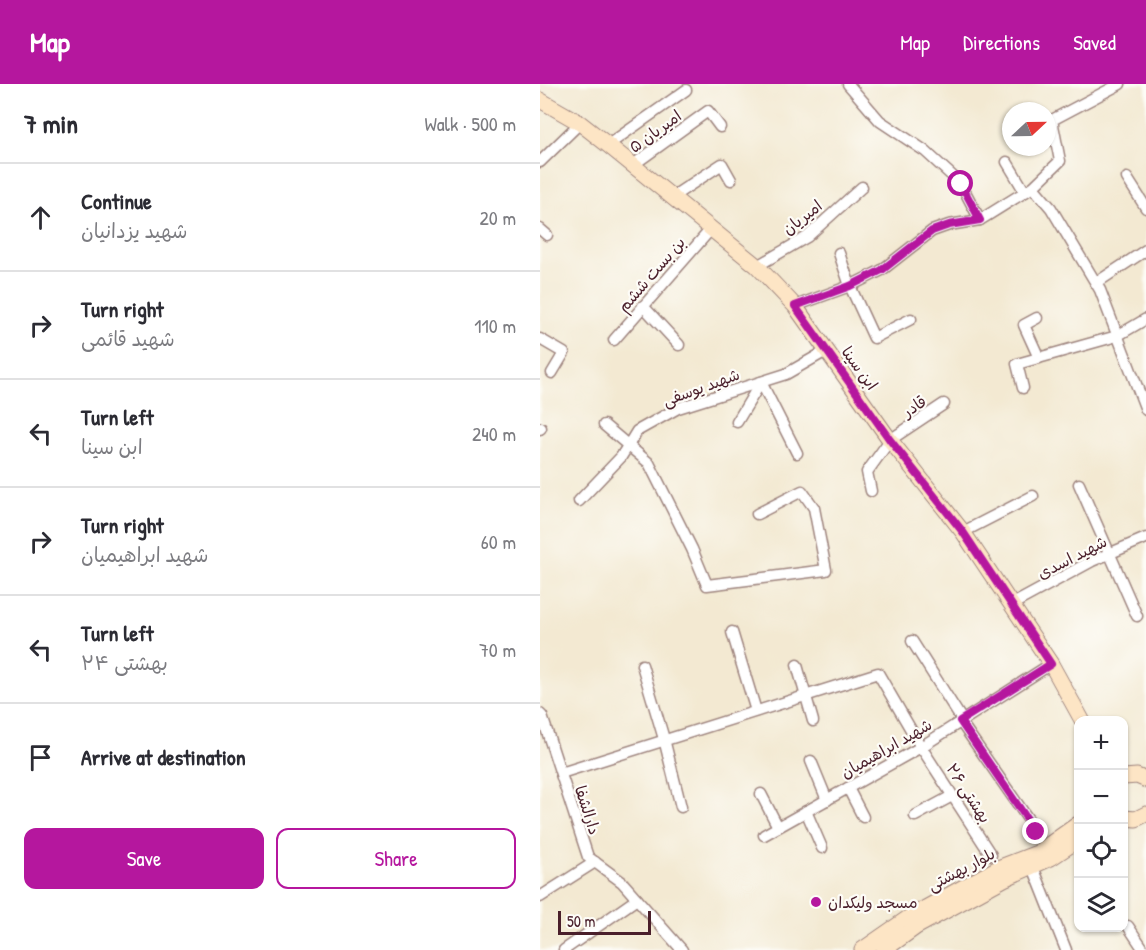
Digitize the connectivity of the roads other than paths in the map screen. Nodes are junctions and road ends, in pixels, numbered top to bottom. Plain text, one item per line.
1 (848, 84) edge
2 (1120, 84) edge
3 (686, 90) dead end
4 (540, 100) edge
5 (580, 123) junction
6 (720, 127) dead end
7 (608, 145) junction
8 (540, 162) edge
9 (1007, 162) dead end
10 (633, 165) junction
11 (1127, 178) dead end
12 (731, 180) dead end
13 (862, 186) dead end
14 (1029, 189) junction
15 (672, 197) junction
16 (1146, 208) edge
17 (980, 220) junction
18 (711, 228) junction
19 (1146, 249) edge
20 (839, 253) dead end
21 (758, 266) junction
22 (1096, 283) junction
23 (850, 286) junction
24 (643, 306) junction
25 (795, 306) junction
26 (1037, 318) dead end
27 (911, 319) dead end
28 (1146, 319) edge
29 (1117, 336) junction
30 (540, 339) edge
31 (614, 340) dead end
32 (679, 345) dead end
33 (826, 351) junction
34 (1039, 358) junction
35 (552, 373) dead end
36 (761, 382) junction
37 (1023, 388) dead end
38 (944, 404) dead end
39 (1146, 410) edge
40 (737, 422) dead end
41 (604, 425) dead end
42 (890, 440) junction
43 (628, 445) junction
44 (797, 453) dead end
45 (1079, 484) dead end
46 (872, 491) dead end
47 (1033, 496) dead end
48 (579, 501) dead end
49 (757, 514) dead end
50 (963, 532) junction
51 (1146, 538) edge
52 (1110, 553) junction
53 (1013, 604) junction
54 (1137, 616) dead end
55 (732, 632) dead end
56 (912, 641) dead end
57 (1051, 664) junction
58 (642, 665) dead end
59 (797, 665) dead end
60 (806, 696) junction
61 (756, 711) junction
62 (540, 714) edge
63 (1080, 716) edge
64 (961, 720) junction
65 (813, 721) dead end
66 (664, 739) junction
67 (921, 747) junction
68 (811, 761) dead end
69 (561, 773) junction
70 (848, 788) junction
71 (761, 794) dead end
72 (952, 796) junction
73 (827, 800) junction
74 (681, 807) dead end
75 (806, 811) junction
76 (1146, 814) edge
77 (915, 816) dead end
78 (863, 818) dead end
79 (1128, 819) edge
80 (1128, 819) edge
81 (778, 827) junction
82 (1074, 827) edge
83 (1146, 828) edge
84 (1036, 832) dead end
85 (764, 835) dead end
86 (1074, 842) edge
87 (822, 848) dead end
88 (991, 855) dead end
89 (595, 862) junction
90 (1033, 867) junction
91 (540, 897) edge
92 (637, 898) junction
93 (1128, 926) dead end
94 (906, 927) junction
95 (564, 950) edge
96 (682, 950) edge
97 (862, 950) edge
98 (884, 950) edge
99 (1066, 950) edge
100 (1144, 950) edge

1 - 17 street
2 - 14 street
3 - 7 street
4 - 5 main road, ابن سینا
5 - 7 main road, ابن سینا
5 - 8 street
6 - 10 street, امیریان ۵
7 - 10 main road, ابن سینا
9 - 14 street
10 - 15 main road, ابن سینا
11 - 16 street
12 - 15 street
13 - 21 street, امیریان
14 - 17 street
14 - 22 street
15 - 18 main road, ابن سینا
17 - 23 street
18 - 21 main road, ابن سینا
18 - 24 street, بن بست ششم
19 - 22 street
20 - 23 street
21 - 25 main road, ابن سینا
22 - 29 street
23 - 25 street
23 - 27 street
24 - 31 street, بن بست ششم
24 - 32 street
25 - 33 main road, ابن سینا
26 - 34 street
28 - 29 street
29 - 34 street
29 - 39 street
30 - 35 street
33 - 36 street, شهید یوسفی
33 - 42 main road, ابن سینا
34 - 37 street
36 - 40 street
36 - 43 street, شهید یوسفی
36 - 44 street
38 - 42 street, قادر
41 - 43 street
42 - 46 street, قادر
42 - 50 main road, ابن سینا
43 - 48 street, شهید یوسفی
43 - 49 street
45 - 52 street
47 - 50 street
50 - 53 main road, ابن سینا
51 - 52 street, شهید اسدی
52 - 53 street, شهید اسدی
52 - 54 street
53 - 57 main road, ابن سینا
55 - 61 street
56 - 64 street
57 - 63 main road, ابن سینا
57 - 64 street, شهید ابراهیمیان
58 - 66 street
59 - 60 street
60 - 61 street
60 - 65 street
60 - 67 street, بهشتی ۲۶
61 - 66 street
62 - 69 street, دارالشفا
64 - 67 street, شهید ابراهیمیان
64 - 84 street
66 - 69 street
66 - 74 street
67 - 70 street, شهید ابراهیمیان
67 - 72 street, بهشتی ۲۶
68 - 73 street
69 - 89 street, دارالشفا
70 - 73 street, شهید ابراهیمیان
70 - 78 street
71 - 81 street
72 - 77 street
72 - 88 street, بهشتی ۲۶
73 - 75 street, شهید ابراهیمیان
75 - 81 street, شهید ابراهیمیان
75 - 87 street
76 - 79 main road
80 - 83 main road
81 - 85 street, شهید ابراهیمیان
82 - 94 main road, بلوار بهشتی
86 - 90 main road, بلوار بهشتی
89 - 91 street
89 - 92 street, دارالشفا
90 - 94 main road, بلوار بهشتی
90 - 99 street
92 - 95 street
92 - 96 street, دارالشفا
93 - 100 street
94 - 97 main road, بلوار بهشتی
94 - 98 main road, بلوار بهشتی

